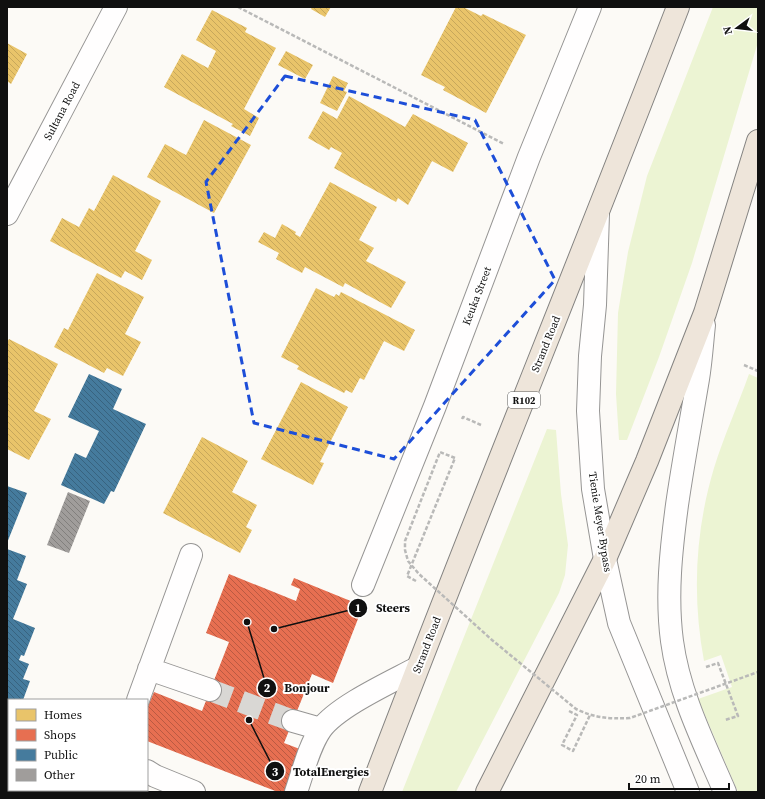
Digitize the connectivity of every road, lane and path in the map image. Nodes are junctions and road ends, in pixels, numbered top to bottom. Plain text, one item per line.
1 (116, 7) edge
2 (238, 7) edge
3 (590, 7) edge
4 (678, 7) edge
5 (758, 141) edge
6 (508, 146) dead end
7 (7, 214) edge
8 (598, 214) junction
9 (705, 314) junction
10 (744, 365) dead end
11 (758, 371) edge
12 (462, 417) dead end
13 (481, 425) dead end
14 (192, 555) dead end
15 (606, 559) junction
16 (416, 581) dead end
17 (363, 585) dead end
18 (417, 668) junction
19 (149, 669) junction
20 (699, 669) dead end
21 (758, 672) edge
22 (713, 688) junction
23 (210, 690) tunnel mouth
24 (716, 694) dead end
25 (138, 699) edge
26 (569, 711) dead end
27 (722, 714) dead end
28 (590, 715) junction
29 (293, 721) tunnel mouth
30 (321, 729) junction
31 (148, 772) edge
32 (194, 792) edge
33 (296, 792) edge
34 (370, 792) edge
35 (487, 792) edge
36 (688, 792) edge
37 (725, 792) edge

1 - 7 street, Sultana Road
2 - 6 path
3 - 17 street, Keuka Street
4 - 8 main road, Strand Road / R102
5 - 9 main road
8 - 15 street, Tienie Meyer Bypass
8 - 18 main road, Strand Road / R102
9 - 15 main road
9 - 37 street
10 - 11 path
12 - 13 path
14 - 19 street
15 - 35 main road
15 - 36 street, Tienie Meyer Bypass
16 - 28 path, bridge
18 - 30 street
18 - 34 main road, Strand Road / R102
19 - 23 street
19 - 25 street
20 - 27 path
21 - 22 path, bridge
22 - 24 path
22 - 28 path, bridge
26 - 28 path
29 - 30 street
30 - 33 street
31 - 32 street

